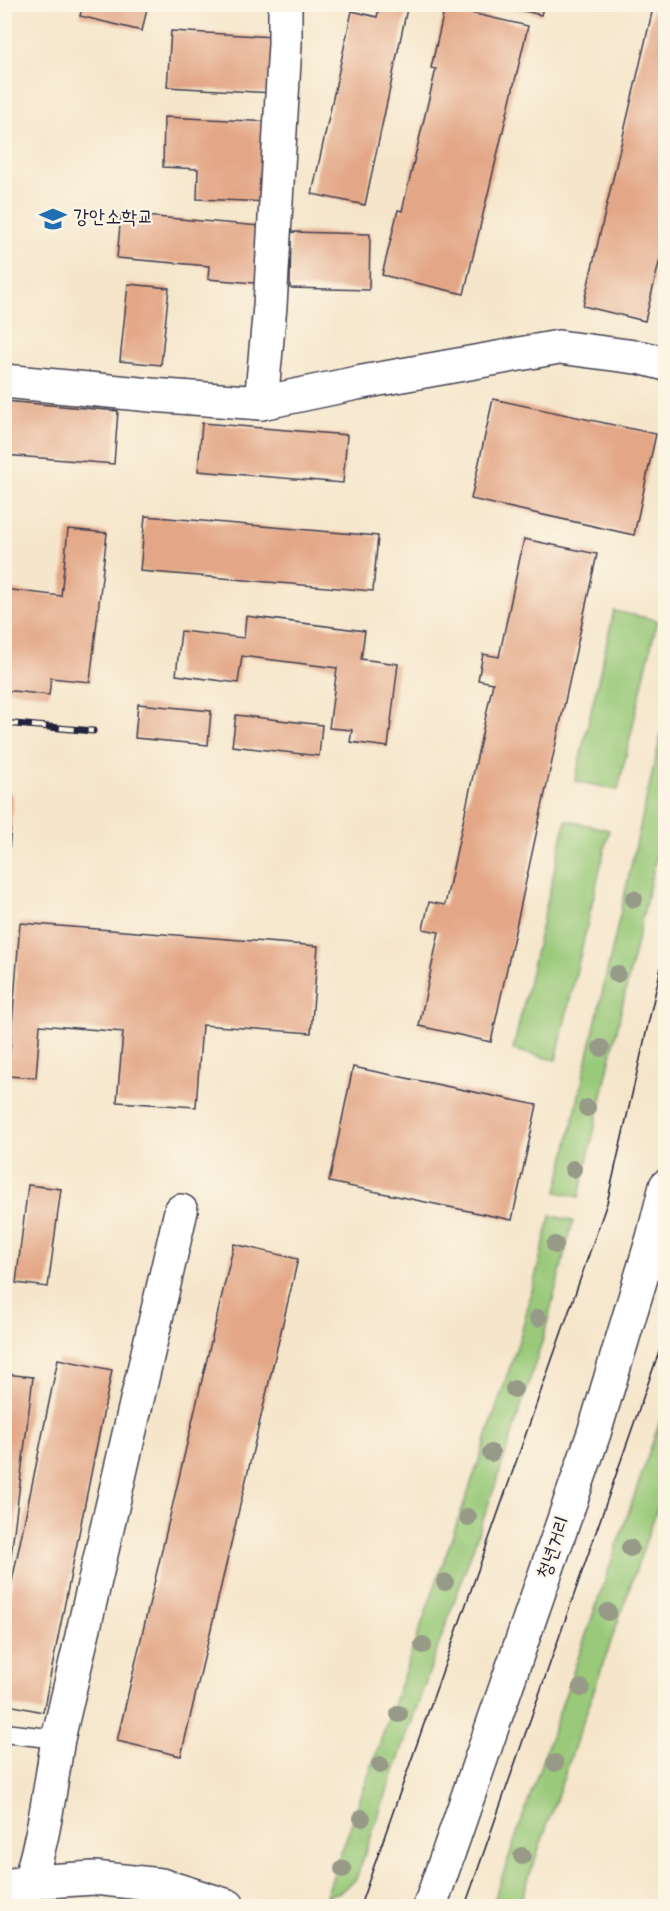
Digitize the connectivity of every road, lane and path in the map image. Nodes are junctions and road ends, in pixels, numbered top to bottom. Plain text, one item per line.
1 (285, 4) edge
2 (666, 364) edge
3 (4, 381) edge
4 (261, 403) junction
5 (666, 1186) edge
6 (181, 1211) dead end
7 (4, 1733) edge
8 (58, 1739) junction
9 (19, 1891) edge
10 (228, 1906) edge
11 (430, 1906) edge

1 - 4 street
2 - 4 street
3 - 4 street
5 - 11 street, 청년거리
6 - 8 street
7 - 8 lane
8 - 9 street
9 - 10 street

